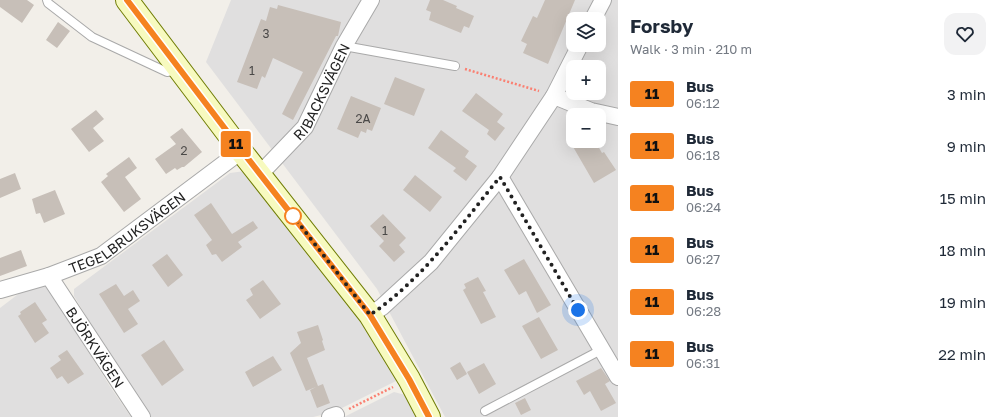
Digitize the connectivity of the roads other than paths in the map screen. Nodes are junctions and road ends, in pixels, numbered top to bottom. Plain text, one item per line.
1 (47, 0) edge
2 (127, 0) edge
3 (371, 0) edge
4 (603, 0) edge
5 (597, 12) edge
6 (344, 46) junction
7 (576, 52) edge
8 (455, 66) road end
9 (181, 70) junction
10 (554, 96) junction
11 (618, 117) edge
12 (242, 151) junction
13 (260, 174) junction
14 (500, 177) junction
15 (49, 276) junction
16 (0, 290) edge
17 (370, 315) junction
18 (601, 350) junction
19 (618, 377) edge
20 (485, 411) dead end
21 (142, 417) edge
22 (429, 417) edge

1 - 9 lane
2 - 9 street
3 - 6 street, RIBACKSVÄGEN
4 - 5 street
6 - 8 lane
6 - 13 street, RIBACKSVÄGEN
7 - 10 street
9 - 12 street
10 - 11 street
10 - 14 street
12 - 13 street
12 - 15 street, TEGELBRUKSVÄGEN
13 - 17 street
14 - 17 street
14 - 18 street
15 - 16 street, TEGELBRUKSVÄGEN
15 - 21 street, BJÖRKVÄGEN
17 - 22 street
18 - 19 street
18 - 20 lane

